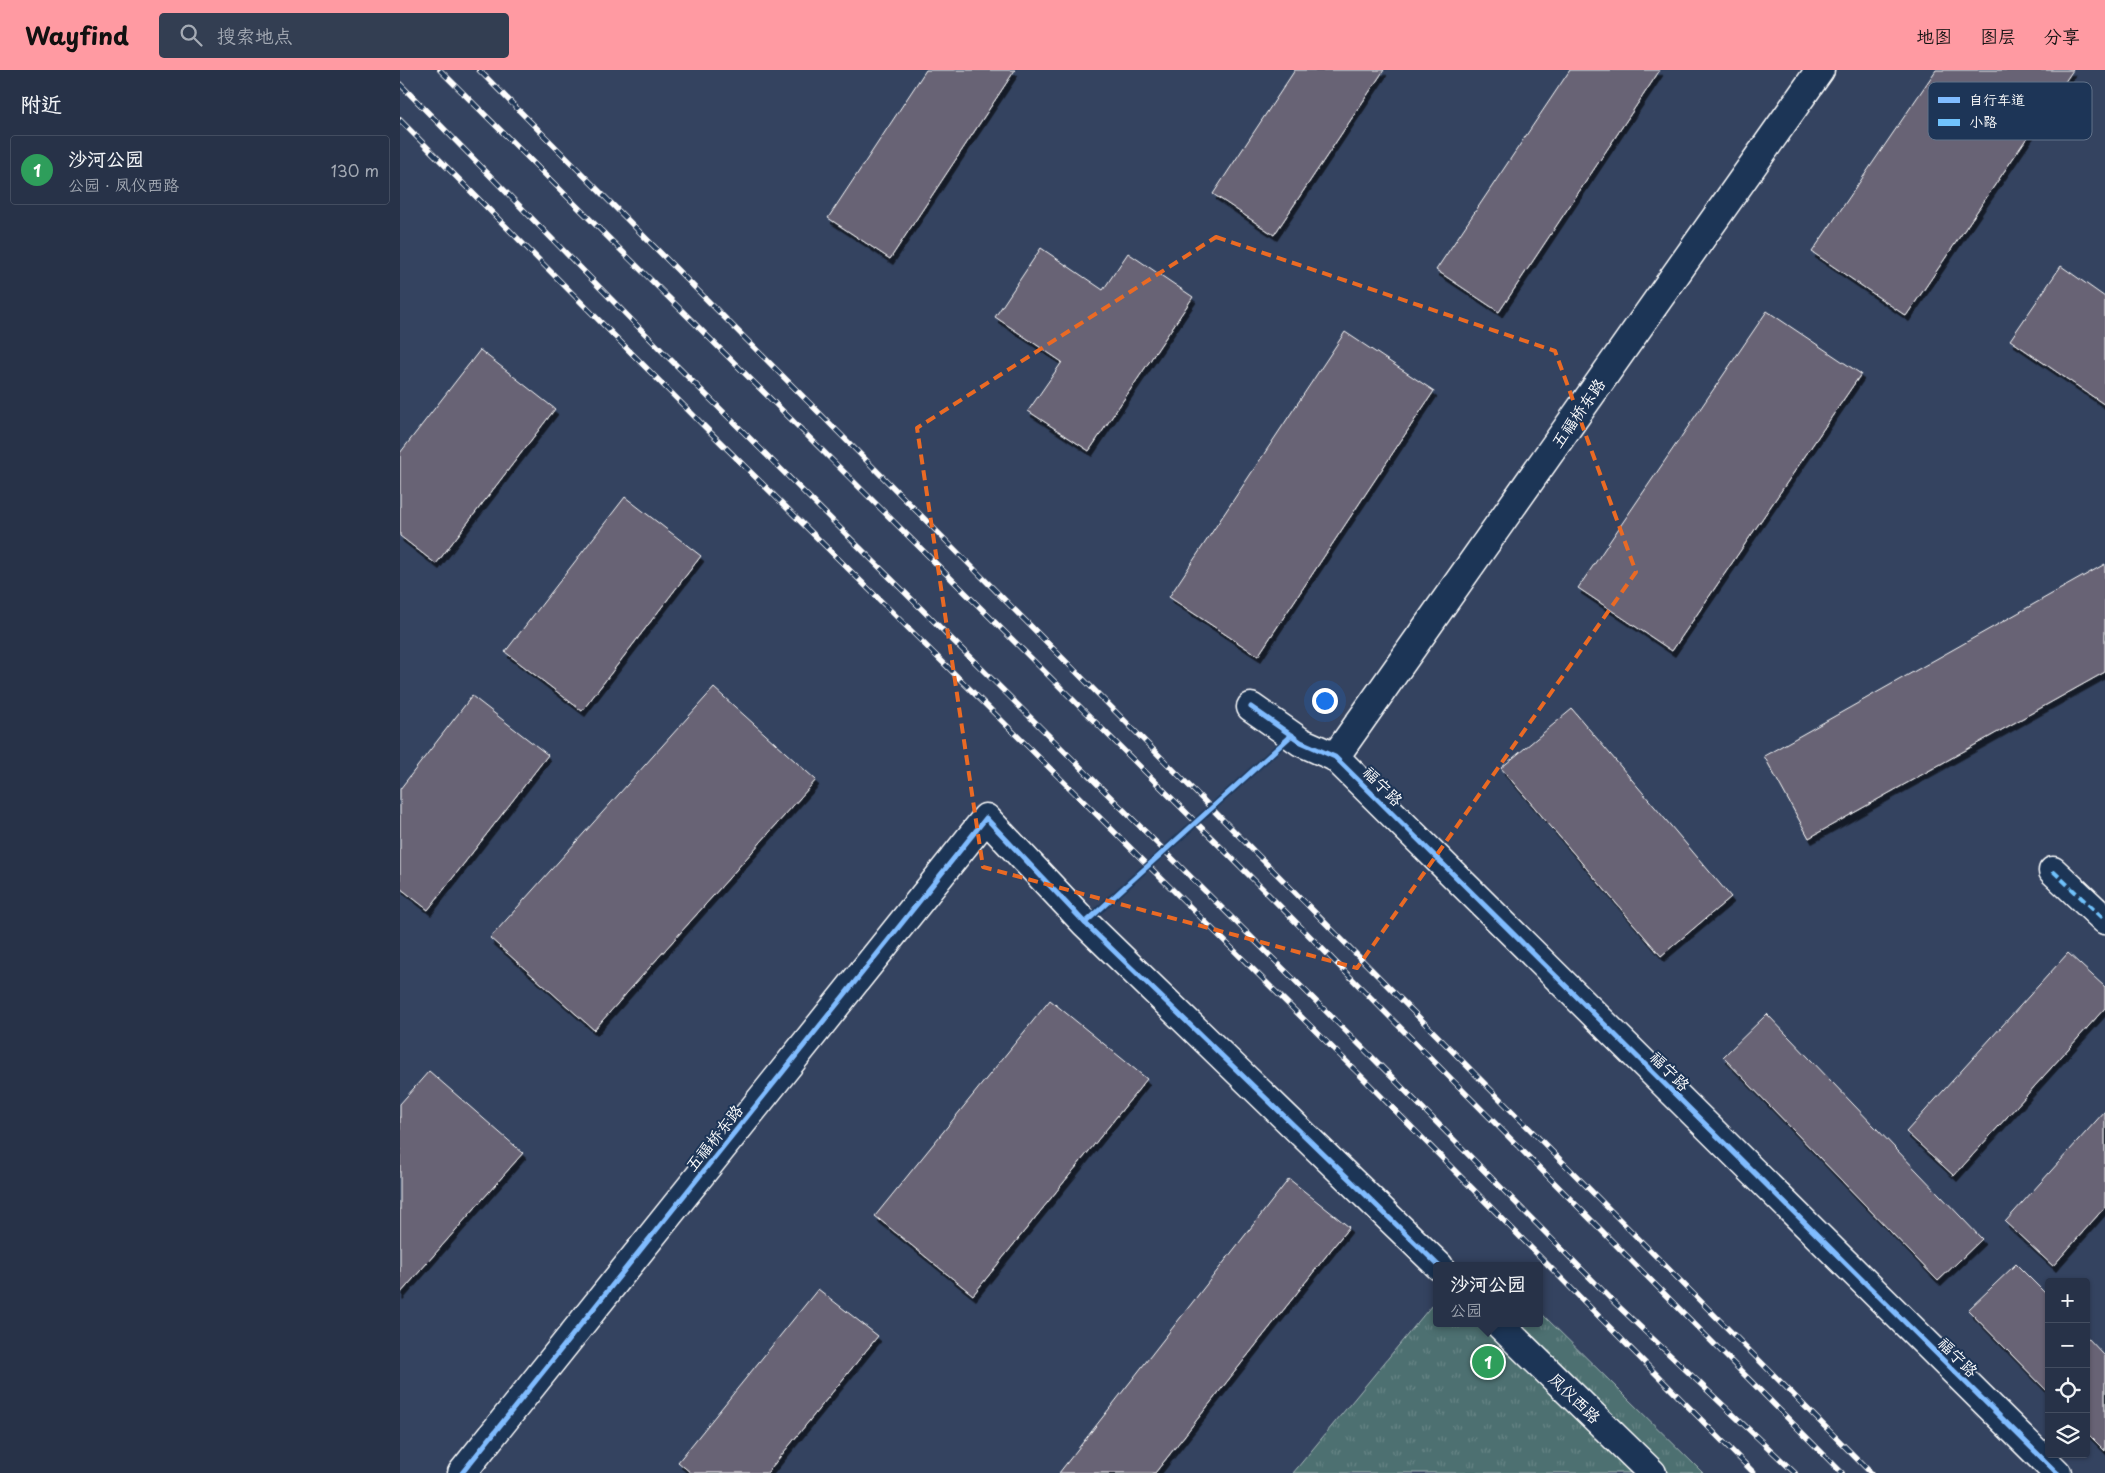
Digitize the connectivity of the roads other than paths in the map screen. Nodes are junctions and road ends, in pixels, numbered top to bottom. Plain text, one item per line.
1 (1820, 70) edge
2 (1251, 707) dead end
3 (1335, 757) junction
4 (2053, 871) dead end
5 (2105, 920) edge
6 (1435, 1262) edge
7 (1502, 1327) edge
8 (462, 1473) edge
9 (1652, 1473) edge
10 (2057, 1473) edge

1 - 3 street, 五福桥东路
2 - 3 street, 福宁路
3 - 10 street, 福宁路
4 - 5 street
6 - 8 street, 五福桥东路
7 - 9 street, 凤仪西路

